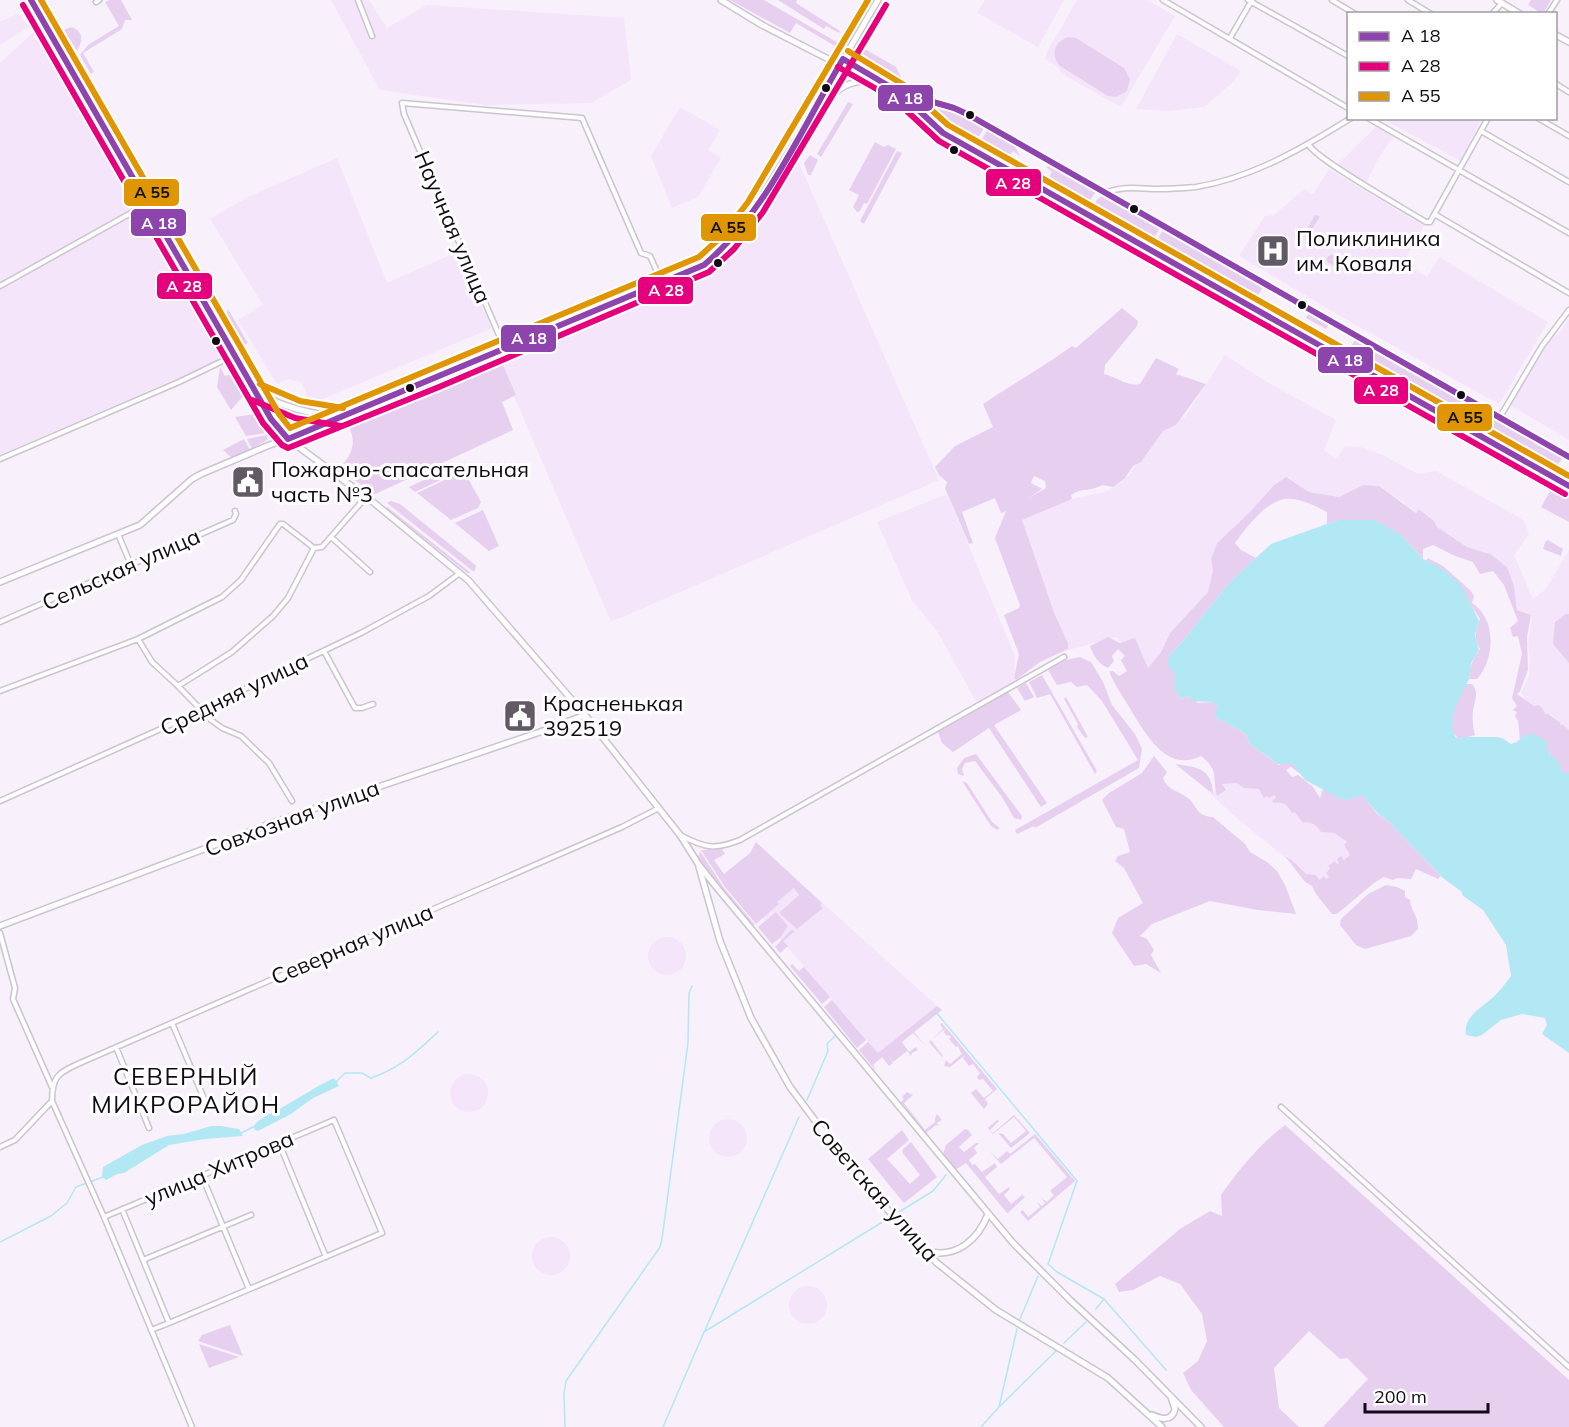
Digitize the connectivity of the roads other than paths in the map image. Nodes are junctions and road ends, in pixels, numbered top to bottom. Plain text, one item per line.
1 (31, 0) edge
2 (358, 0) edge
3 (721, 0) edge
4 (878, 0) edge
5 (1163, 0) edge
6 (1332, 0) edge
7 (1408, 0) edge
8 (1250, 1) edge
9 (1500, 2) edge
10 (1353, 12) edge
11 (1428, 12) edge
12 (1517, 12) edge
13 (372, 36) dead end
14 (1230, 38) junction
15 (1347, 55) edge
16 (843, 59) junction
17 (888, 85) junction
18 (899, 92) junction
19 (1347, 107) edge
20 (812, 113) junction
21 (1348, 120) edge
22 (1375, 120) edge
23 (1487, 120) edge
24 (1541, 120) edge
25 (1481, 131) junction
26 (1569, 136) edge
27 (1309, 145) junction
28 (1459, 170) junction
29 (1569, 182) edge
30 (1105, 193) junction
31 (149, 203) junction
32 (1436, 215) junction
33 (1569, 233) edge
34 (662, 284) junction
35 (0, 286) edge
36 (1569, 293) edge
37 (1569, 310) edge
38 (1367, 342) junction
39 (506, 350) junction
40 (236, 355) junction
41 (1353, 365) junction
42 (256, 392) junction
43 (345, 417) junction
44 (1500, 417) junction
45 (288, 439) junction
46 (1569, 457) edge
47 (0, 459) edge
48 (1569, 486) edge
49 (366, 497) junction
50 (236, 511) dead end
51 (118, 534) junction
52 (331, 537) junction
53 (314, 548) junction
54 (131, 565) junction
55 (370, 572) dead end
56 (461, 572) junction
57 (0, 582) edge
58 (0, 622) edge
59 (138, 639) junction
60 (324, 651) junction
61 (1064, 657) dead end
62 (178, 686) junction
63 (0, 691) edge
64 (372, 704) dead end
65 (203, 710) junction
66 (585, 715) junction
67 (0, 801) edge
68 (292, 801) dead end
69 (659, 807) junction
70 (680, 835) junction
71 (699, 865) junction
72 (0, 926) edge
73 (0, 933) edge
74 (172, 1023) junction
75 (116, 1047) junction
76 (52, 1088) junction
77 (52, 1101) junction
78 (1281, 1107) dead end
79 (208, 1108) dead end
80 (149, 1128) dead end
81 (279, 1143) junction
82 (0, 1148) edge
83 (202, 1176) junction
84 (122, 1209) junction
85 (988, 1214) junction
86 (251, 1215) dead end
87 (104, 1217) junction
88 (223, 1227) junction
89 (925, 1250) junction
90 (326, 1257) junction
91 (143, 1260) junction
92 (249, 1289) junction
93 (169, 1323) junction
94 (151, 1330) junction
95 (1569, 1367) edge
96 (1170, 1394) junction
97 (1147, 1413) junction
98 (192, 1427) edge
99 (1162, 1427) edge
100 (1201, 1427) edge

1 - 31 main road
2 - 13 street
3 - 16 main road
4 - 16 main road
5 - 14 street
6 - 10 street
7 - 11 street
8 - 14 street
8 - 15 street
9 - 12 main road
14 - 19 street
16 - 17 main road
16 - 20 main road
17 - 18 main road
17 - 20 main road
18 - 30 main road
18 - 41 main road
20 - 34 main road
21 - 27 street
22 - 28 street
23 - 25 street
24 - 26 street
25 - 28 street
25 - 29 street
27 - 30 street
27 - 32 street
28 - 32 street
28 - 33 street
30 - 38 main road
31 - 35 street
31 - 40 main road
32 - 36 street
34 - 39 main road
34 - 39 street, Научная улица
37 - 44 street
38 - 41 main road
38 - 44 main road
39 - 43 main road
40 - 42 main road
40 - 47 street
41 - 48 main road
42 - 43 main road
42 - 45 main road
43 - 45 main road
44 - 46 main road
45 - 49 main road
45 - 51 main road
49 - 52 street
49 - 56 main road
50 - 54 street, Сельская улица
51 - 54 street
51 - 57 main road
52 - 53 street
52 - 55 street
53 - 59 street
53 - 62 street
54 - 58 street, Сельская улица
56 - 60 street, Средняя улица
56 - 66 main road
59 - 62 street
59 - 63 street
60 - 64 street
60 - 65 street, Средняя улица
61 - 70 street
62 - 65 street
65 - 67 street, Средняя улица
65 - 68 street
66 - 69 main road
66 - 72 main road, Совхозная улица
69 - 70 main road
69 - 74 street, Северная улица
70 - 71 main road
71 - 85 main road
71 - 89 main road, Советская улица
73 - 76 street
74 - 75 street, Северная улица
74 - 79 street
75 - 76 street, Северная улица
75 - 80 street
76 - 77 street
77 - 82 street
77 - 87 street
78 - 95 street
81 - 83 street, улица Хитрова
81 - 90 street
81 - 90 street, улица Хитрова
83 - 84 street, улица Хитрова
83 - 88 street
84 - 87 street, улица Хитрова
84 - 91 street
85 - 89 main road
85 - 96 main road
86 - 88 street
87 - 94 street
88 - 91 street
88 - 92 street
89 - 97 main road, Советская улица
90 - 92 street
91 - 93 street
92 - 93 street
93 - 94 street
94 - 98 street
96 - 97 main road
96 - 100 main road
97 - 99 main road, Советская улица

